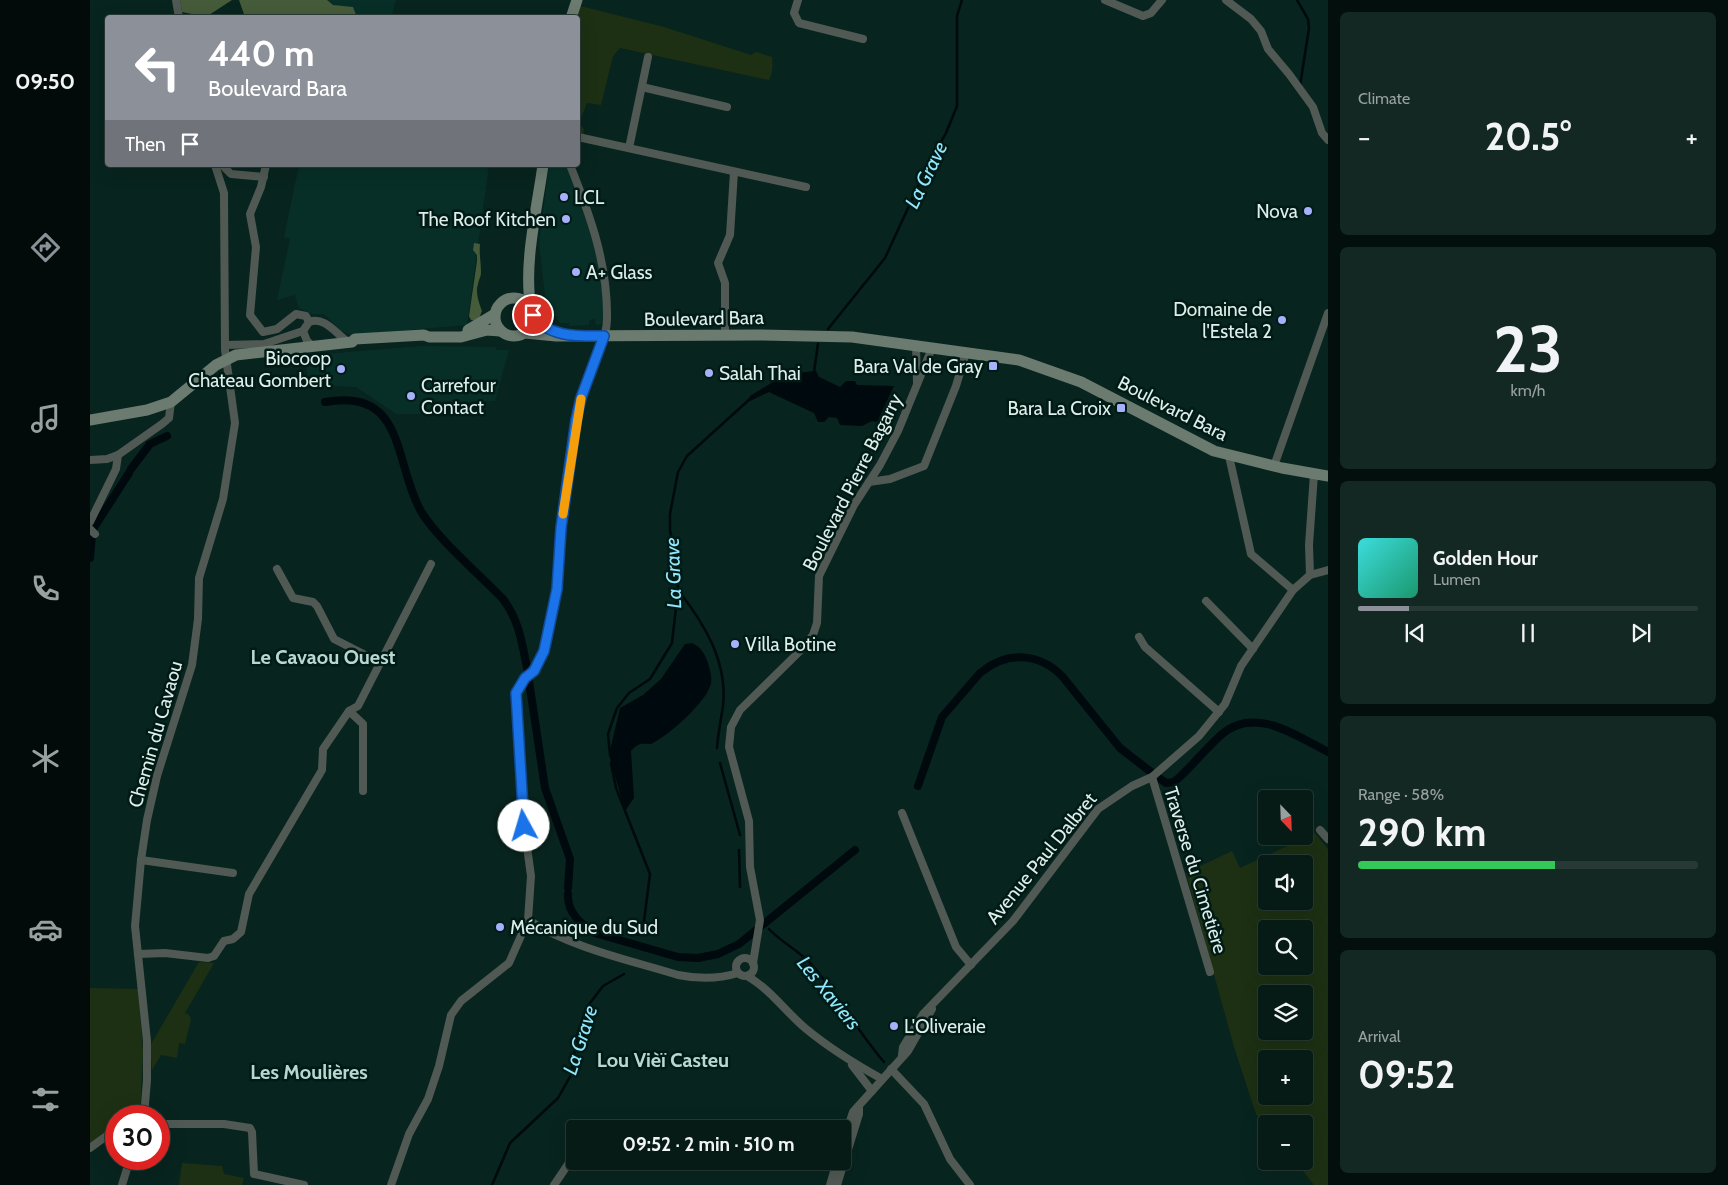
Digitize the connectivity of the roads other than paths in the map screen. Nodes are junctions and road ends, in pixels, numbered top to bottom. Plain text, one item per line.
1 (176, 0) edge
2 (578, 0) edge
3 (798, 0) edge
4 (1105, 0) edge
5 (1162, 0) edge
6 (1226, 0) edge
7 (178, 15) edge
8 (572, 15) edge
9 (862, 39) dead end
10 (648, 57) dead end
11 (642, 87) junction
12 (727, 107) dead end
13 (580, 137) edge
14 (1328, 140) edge
15 (629, 148) junction
16 (216, 167) edge
17 (224, 167) edge
18 (266, 167) edge
19 (543, 167) edge
20 (571, 167) edge
21 (734, 172) junction
22 (264, 177) junction
23 (806, 187) dead end
24 (532, 250) junction
25 (514, 298) junction
26 (532, 312) junction
27 (1328, 313) edge
28 (495, 314) junction
29 (309, 322) junction
30 (303, 331) junction
31 (500, 331) junction
32 (525, 334) junction
33 (725, 335) junction
34 (578, 336) junction
35 (604, 336) junction
36 (461, 337) junction
37 (350, 342) junction
38 (313, 346) junction
39 (916, 349) junction
40 (931, 352) junction
41 (227, 354) junction
42 (965, 356) junction
43 (917, 385) junction
44 (171, 402) junction
45 (90, 420) edge
46 (118, 455) junction
47 (1229, 456) junction
48 (90, 460) edge
49 (1274, 466) junction
50 (1314, 474) junction
51 (1328, 476) edge
52 (869, 482) junction
53 (90, 522) edge
54 (431, 564) dead end
55 (277, 569) dead end
56 (1328, 570) edge
57 (1310, 576) junction
58 (1293, 590) junction
59 (1206, 602) dead end
60 (1139, 637) dead end
61 (1252, 649) junction
62 (381, 663) junction
63 (349, 711) junction
64 (1220, 712) junction
65 (1152, 778) junction
66 (363, 791) dead end
67 (902, 814) dead end
68 (1320, 830) dead end
69 (1328, 839) edge
70 (141, 860) junction
71 (233, 873) dead end
72 (528, 920) junction
73 (755, 947) junction
74 (138, 954) junction
75 (746, 958) junction
76 (971, 965) junction
77 (754, 966) junction
78 (736, 970) junction
79 (1210, 972) dead end
80 (747, 976) junction
81 (759, 982) junction
82 (849, 1061) junction
83 (891, 1069) junction
84 (882, 1079) junction
85 (872, 1092) junction
86 (145, 1105) edge
87 (859, 1108) junction
88 (850, 1120) edge
89 (170, 1124) edge
90 (851, 1136) edge
91 (105, 1137) edge
92 (90, 1148) edge
93 (566, 1167) edge
94 (127, 1170) edge
95 (837, 1170) edge
96 (839, 1170) edge
97 (122, 1185) edge
98 (304, 1185) edge
99 (391, 1185) edge
100 (554, 1185) edge
101 (830, 1185) edge
102 (837, 1185) edge
103 (970, 1185) edge

1 - 7 street
2 - 8 street
3 - 9 street
4 - 5 street
6 - 14 street
10 - 11 street
11 - 12 street
11 - 15 street
13 - 15 street
15 - 21 street
16 - 41 street, Chemin du Cavaou
17 - 22 street
18 - 22 street
19 - 24 street
20 - 35 street
21 - 23 street
21 - 33 street
22 - 29 street
24 - 25 street
24 - 26 street
25 - 26 street
25 - 28 street
26 - 32 street
26 - 34 street, Boulevard Bara
27 - 49 street
28 - 31 street
28 - 36 street
29 - 30 street
29 - 37 street
30 - 38 street
30 - 41 street
31 - 32 street
31 - 36 street
32 - 34 street, Boulevard Bara
33 - 35 street, Boulevard Bara
33 - 39 street, Boulevard Bara
34 - 35 street, Boulevard Bara
35 - 72 street
36 - 37 street
37 - 38 street
38 - 41 street
39 - 40 street, Boulevard Bara
39 - 43 street, Boulevard Pierre Bagarry
40 - 42 street, Boulevard Bara
40 - 43 street, Boulevard Pierre Bagarry
41 - 44 street
41 - 70 street, Chemin du Cavaou
42 - 47 street, Boulevard Bara
42 - 52 street
43 - 52 street, Boulevard Pierre Bagarry
44 - 45 street
44 - 46 street
46 - 48 street
46 - 53 street
47 - 49 street, Boulevard Bara
47 - 58 street
49 - 50 street, Boulevard Bara
50 - 51 street, Boulevard Bara
50 - 57 street
52 - 73 street, Boulevard Pierre Bagarry
54 - 62 street
55 - 62 street
56 - 57 street, Avenue Paul Dalbret
57 - 58 street, Avenue Paul Dalbret
58 - 61 street, Avenue Paul Dalbret
59 - 61 street
60 - 64 street
61 - 64 street, Avenue Paul Dalbret
62 - 63 street
63 - 66 street
63 - 74 street
64 - 65 street, Avenue Paul Dalbret
65 - 76 street, Avenue Paul Dalbret
65 - 79 street, Traverse du Cimetière
67 - 76 street
68 - 69 street
70 - 71 street
70 - 74 street, Chemin du Cavaou
72 - 78 street, Boulevard Pierre Bagarry
72 - 99 street
73 - 75 street, Boulevard Pierre Bagarry
73 - 77 street, Boulevard Pierre Bagarry
74 - 86 street, Chemin du Cavaou
75 - 77 street
75 - 78 street, Boulevard Pierre Bagarry
76 - 83 street, Avenue Paul Dalbret
77 - 80 street
77 - 81 street
78 - 80 street
80 - 81 street
81 - 82 street
82 - 84 street
82 - 85 street
83 - 84 street, Avenue Paul Dalbret
83 - 103 street
84 - 85 street, Avenue Paul Dalbret
85 - 87 street, Avenue Paul Dalbret
87 - 88 street, Avenue Paul Dalbret
87 - 90 street, Avenue Paul Dalbret
89 - 98 street
91 - 92 street
93 - 100 street
94 - 97 street
95 - 101 street, Avenue Paul Dalbret
96 - 102 street, Avenue Paul Dalbret

